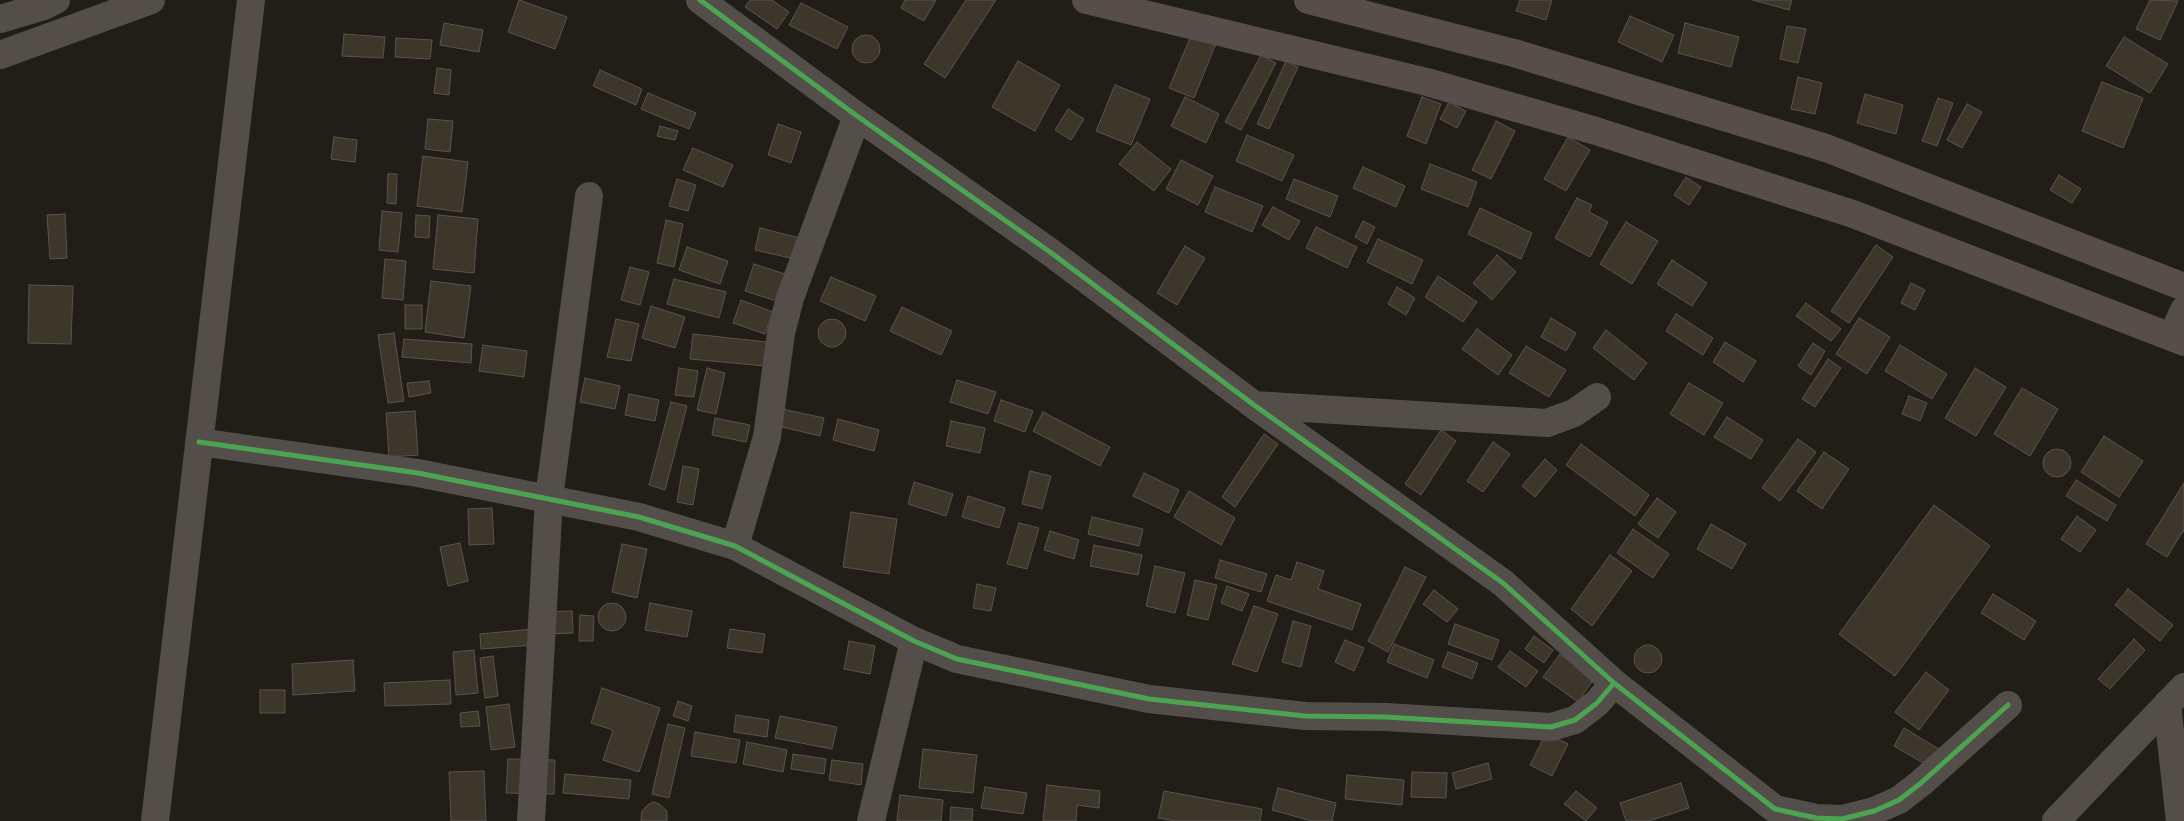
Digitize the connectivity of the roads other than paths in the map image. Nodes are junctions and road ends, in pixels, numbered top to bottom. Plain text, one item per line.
1 (151, 0) edge
2 (252, 0) edge
3 (700, 0) edge
4 (1086, 0) edge
5 (1308, 0) edge
6 (46, 2) edge
7 (0, 19) edge
8 (0, 55) edge
9 (857, 116) junction
10 (589, 196) dead end
11 (2184, 287) edge
12 (2184, 310) edge
13 (2178, 340) edge
14 (1597, 397) dead end
15 (1254, 405) junction
16 (199, 442) junction
17 (549, 498) junction
18 (735, 546) junction
19 (914, 642) junction
20 (1614, 683) junction
21 (2175, 696) edge
22 (2008, 705) dead end
23 (155, 821) edge
24 (531, 821) edge
25 (872, 821) edge
26 (2056, 821) edge
27 (2180, 821) edge

1 - 8 street
2 - 16 street
3 - 9 street
4 - 13 main road
5 - 11 main road
6 - 7 street
9 - 15 street
9 - 18 street
10 - 17 street
12 - 13 street
14 - 15 street
15 - 20 street
16 - 17 street
16 - 23 street
17 - 18 street
17 - 24 street
18 - 19 street
19 - 20 street
19 - 25 street
20 - 22 street
21 - 26 street
21 - 27 street

